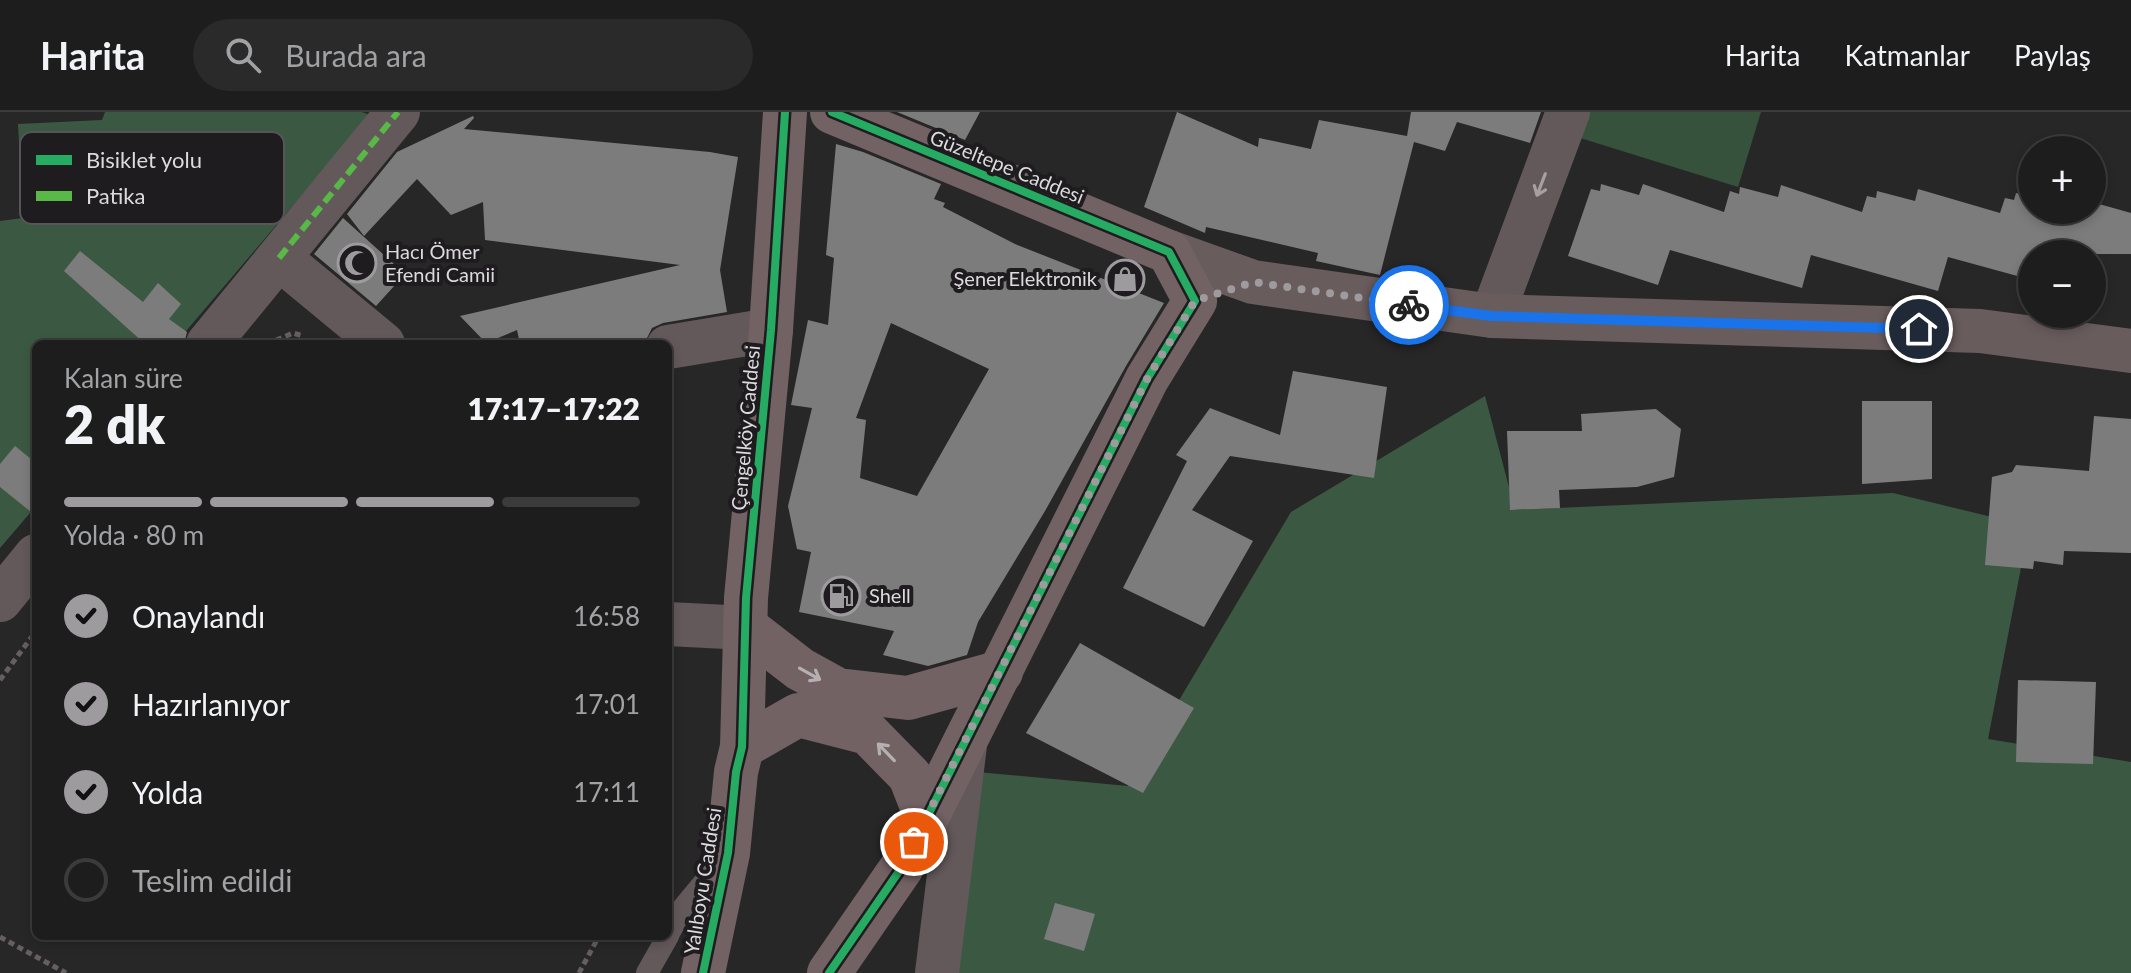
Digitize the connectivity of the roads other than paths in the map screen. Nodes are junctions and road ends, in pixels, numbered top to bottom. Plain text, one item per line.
1 (398, 112) edge
2 (785, 112) edge
3 (832, 112) edge
4 (1568, 112) edge
5 (1169, 252) junction
6 (279, 258) junction
7 (1253, 282) junction
8 (1195, 301) junction
9 (1492, 316) junction
10 (771, 330) junction
11 (211, 340) edge
12 (378, 340) edge
13 (672, 346) edge
14 (2131, 351) edge
15 (32, 561) edge
16 (0, 600) edge
17 (672, 624) edge
18 (747, 628) junction
19 (1001, 672) junction
20 (965, 743) junction
21 (742, 747) junction
22 (926, 817) junction
23 (728, 853) junction
24 (672, 928) edge
25 (666, 940) edge
26 (647, 973) edge
27 (703, 973) edge
28 (829, 973) edge
29 (937, 973) edge

1 - 6 street
2 - 10 main road, Çengelköy Caddesi
3 - 5 main road, Güzeltepe Caddesi
4 -> 9 street
5 - 7 main road, Güzeltepe Caddesi
5 - 8 main road
6 - 11 street
6 - 12 street
7 - 8 main road
7 - 9 main road, Güzeltepe Caddesi
8 - 19 main road
9 - 14 main road, Güzeltepe Caddesi
10 - 13 street
10 - 18 main road, Çengelköy Caddesi
15 - 16 street
17 - 18 street
18 -> 19 main road
18 - 21 main road, Çengelköy Caddesi
19 - 20 main road
20 - 22 main road
20 - 29 street
22 -> 21 main road
21 - 23 main road, Yalıboyu Caddesi
22 - 28 main road
23 - 24 lane
23 - 27 main road, Yalıboyu Caddesi
25 - 26 lane

